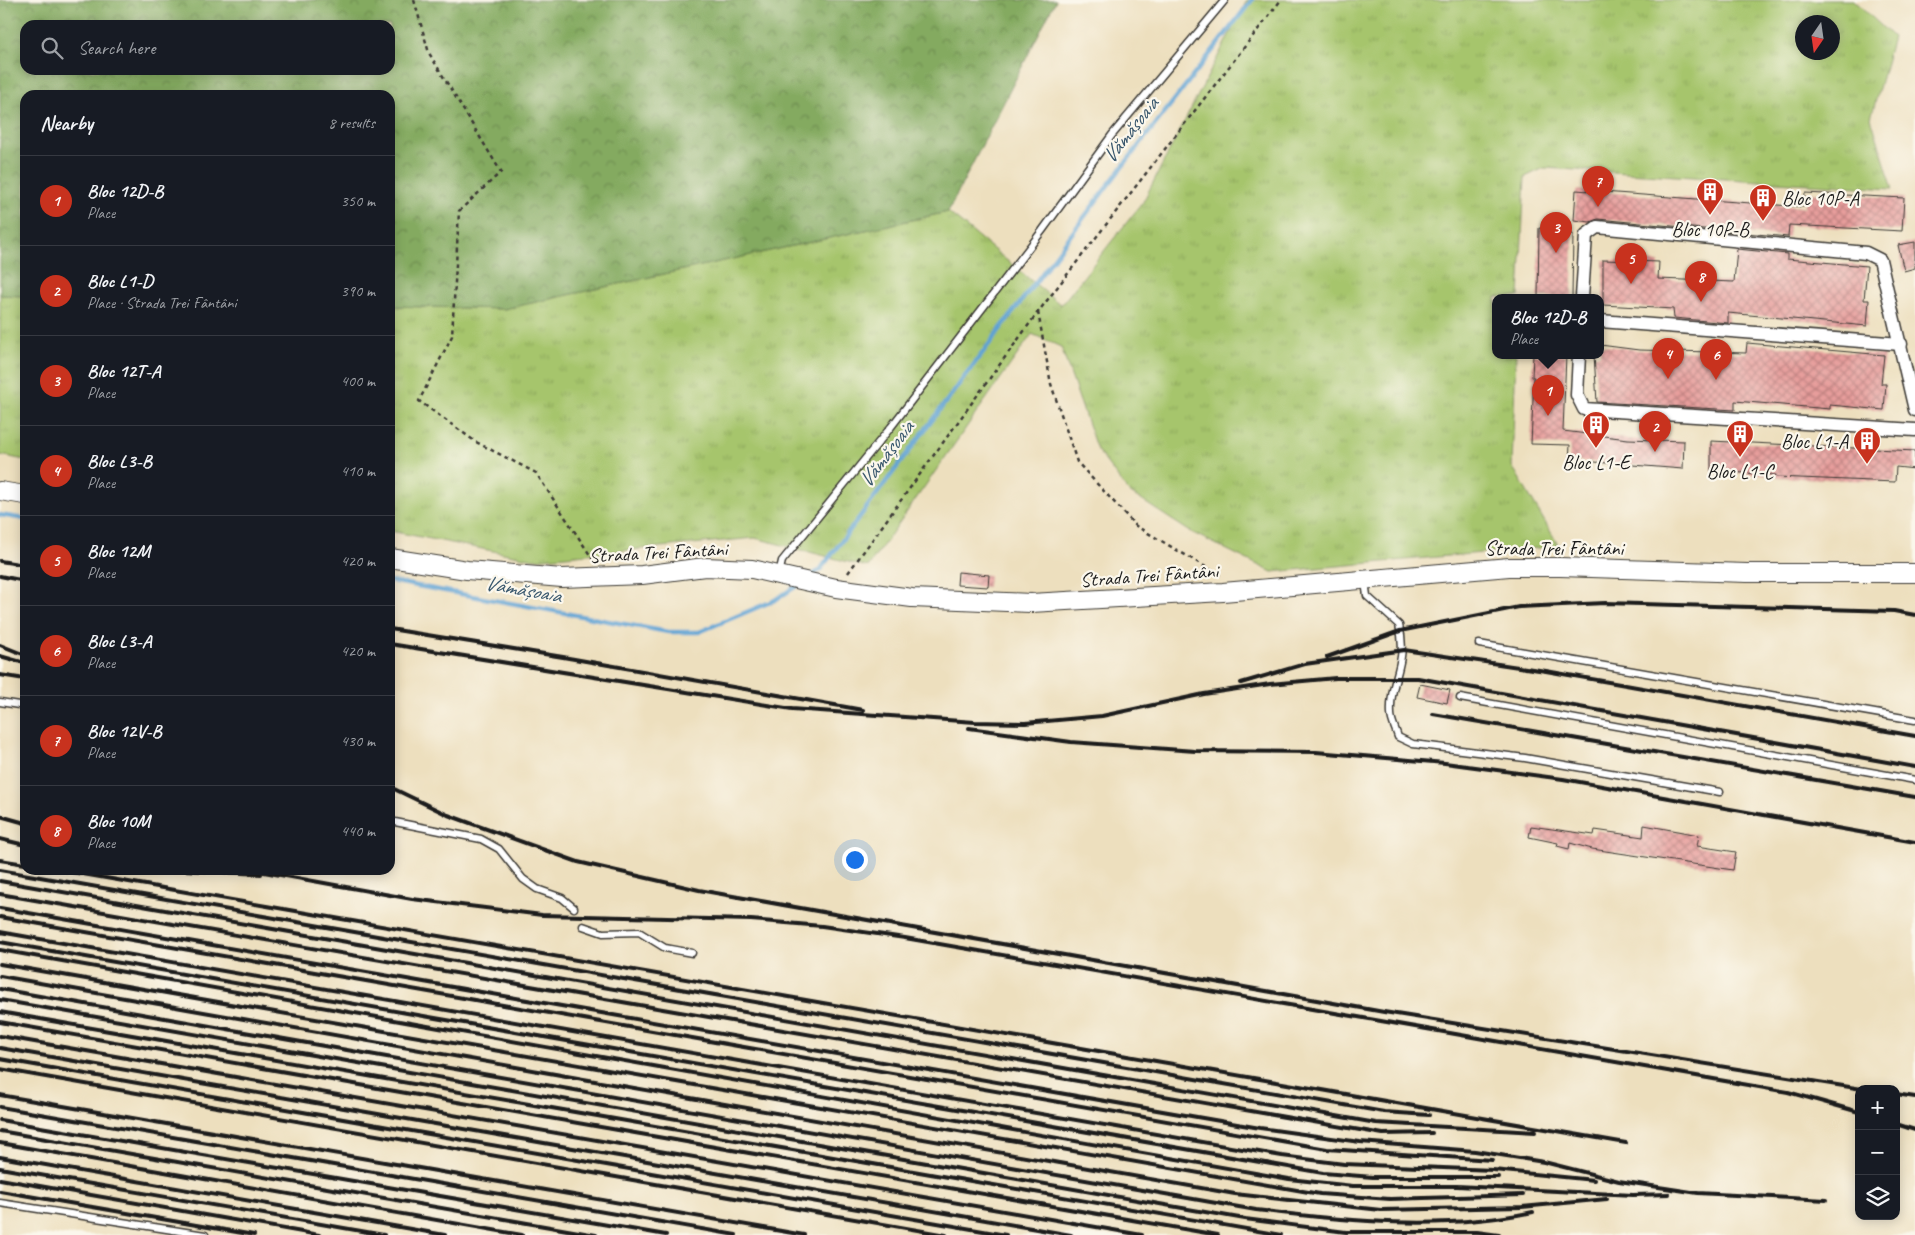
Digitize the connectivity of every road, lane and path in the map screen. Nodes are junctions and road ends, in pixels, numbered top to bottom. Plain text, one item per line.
1 (414, 0) edge
2 (1225, 0) edge
3 (1281, 0) edge
4 (1582, 294) edge
5 (1038, 312) junction
6 (1604, 321) edge
7 (1900, 344) junction
8 (1579, 359) edge
9 (1915, 410) edge
10 (1915, 430) edge
11 (0, 491) edge
12 (20, 494) edge
13 (395, 559) edge
14 (1915, 573) edge
15 (783, 575) junction
16 (597, 578) junction
17 (1365, 580) junction
18 (836, 588) junction
19 (1223, 592) junction
20 (1480, 644) dead end
21 (1460, 698) dead end
22 (0, 702) edge
23 (20, 705) edge
24 (1915, 720) edge
25 (1915, 780) edge
26 (1720, 792) dead end
27 (395, 822) edge
28 (574, 908) dead end
29 (583, 926) dead end
30 (692, 953) dead end
31 (0, 1203) edge
32 (205, 1235) edge

1 - 16 path
2 - 15 lane
3 - 5 path
4 - 7 street
5 - 18 path
5 - 19 path
6 - 7 street
7 - 9 street
8 - 10 street
11 - 12 main road
13 - 16 main road, Strada Trei Fântâni
14 - 17 main road, Strada Trei Fântâni
15 - 16 main road, Strada Trei Fântâni
15 - 18 main road, Strada Trei Fântâni
17 - 19 main road, Strada Trei Fântâni
17 - 26 lane
18 - 19 main road, Strada Trei Fântâni
20 - 24 lane
21 - 25 lane
22 - 23 lane
27 - 28 lane
29 - 30 lane
31 - 32 lane

